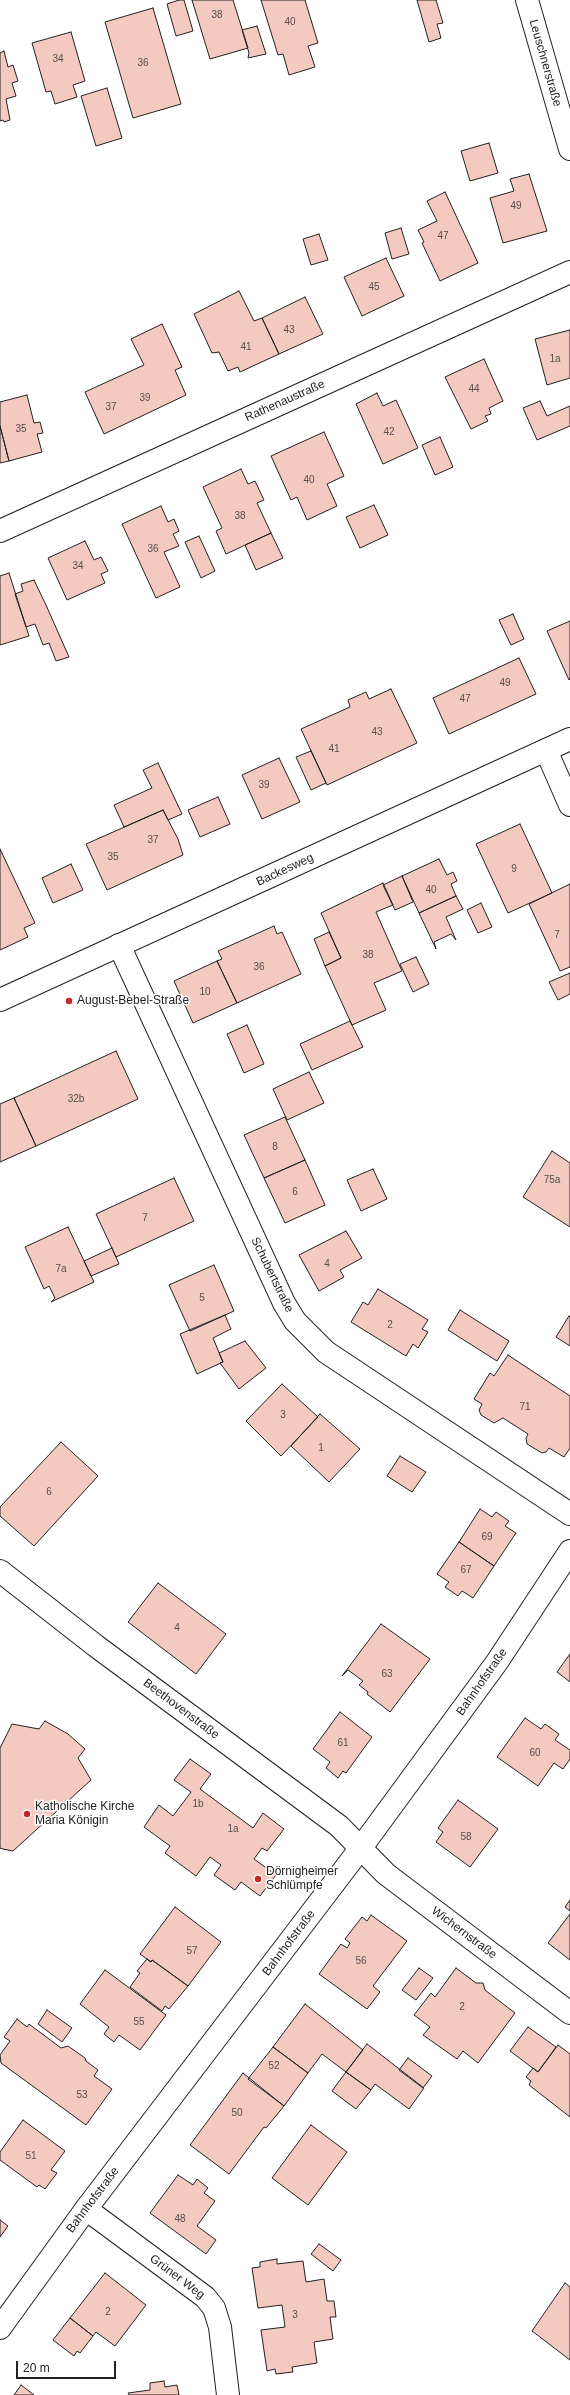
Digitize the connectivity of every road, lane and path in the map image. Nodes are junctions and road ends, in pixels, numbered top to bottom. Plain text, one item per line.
1 (527, 0) edge
2 (570, 149) edge
3 (570, 272) edge
4 (0, 531) edge
5 (570, 739) edge
6 (546, 750) junction
7 (570, 805) edge
8 (119, 945) junction
9 (0, 1000) edge
10 (570, 1514) edge
11 (570, 1551) edge
12 (0, 1572) edge
13 (360, 1849) junction
14 (570, 2013) edge
15 (86, 2209) junction
16 (0, 2328) edge
17 (228, 2395) edge

1 - 2 street, Leuschnerstraße
3 - 4 street, Rathenaustraße
5 - 6 street, Backesweg
6 - 7 street
6 - 8 street, Backesweg
8 - 9 street, Backesweg
8 - 10 street, Schubertstraße
11 - 13 street, Bahnhofstraße
12 - 13 street, Beethovenstraße
13 - 14 street, Wichernstraße
13 - 15 street, Bahnhofstraße
15 - 16 street, Bahnhofstraße
15 - 17 street, Grüner Weg

